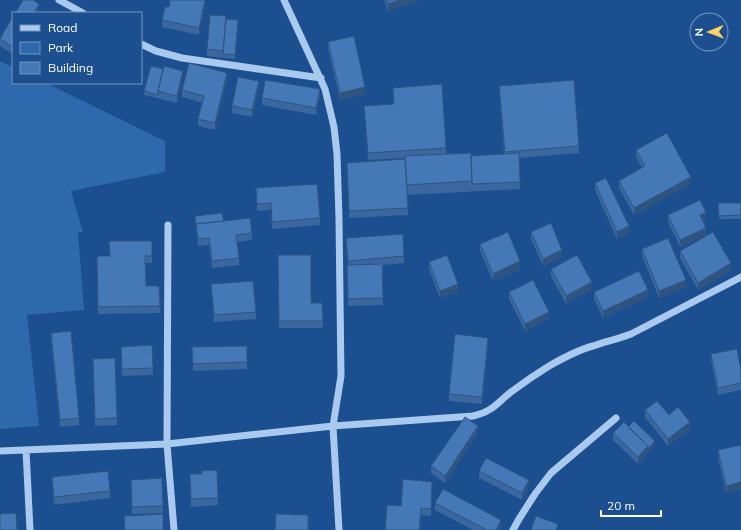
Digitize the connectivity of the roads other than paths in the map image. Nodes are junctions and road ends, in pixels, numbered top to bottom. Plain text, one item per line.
1 (59, 0) edge
2 (284, 0) edge
3 (81, 12) edge
4 (142, 44) edge
5 (321, 78) junction
6 (168, 225) dead end
7 (741, 277) edge
8 (616, 418) dead end
9 (333, 426) junction
10 (167, 444) junction
11 (26, 450) junction
12 (0, 451) edge
13 (30, 530) edge
14 (174, 530) edge
15 (339, 530) edge
16 (513, 530) edge

1 - 3 street
2 - 5 street
4 - 5 street
5 - 9 street
6 - 10 street
7 - 9 street
8 - 16 street
9 - 10 street
9 - 15 street
10 - 11 street
10 - 14 street
11 - 12 street
11 - 13 street

